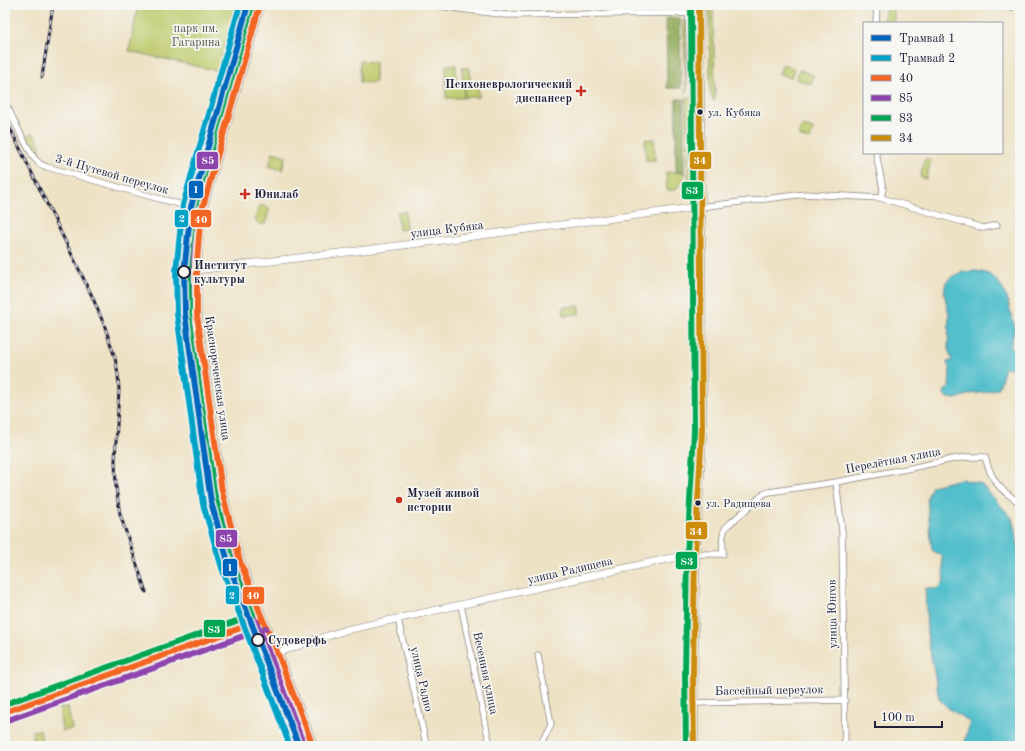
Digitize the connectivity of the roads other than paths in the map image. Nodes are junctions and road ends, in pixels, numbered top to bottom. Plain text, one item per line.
1 (260, 5) edge
2 (431, 5) edge
3 (688, 5) edge
4 (699, 5) edge
5 (877, 5) edge
6 (689, 13) junction
7 (876, 22) edge
8 (5, 102) edge
9 (700, 111) junction
10 (876, 154) edge
11 (882, 198) junction
12 (700, 207) junction
13 (202, 210) junction
14 (997, 225) dead end
15 (196, 270) junction
16 (836, 482) junction
17 (1020, 503) edge
18 (695, 554) junction
19 (461, 605) junction
20 (398, 619) junction
21 (263, 620) junction
22 (277, 653) junction
23 (538, 655) dead end
24 (845, 700) junction
25 (694, 703) junction
26 (5, 712) edge
27 (426, 744) dead end
28 (313, 746) edge
29 (490, 746) edge
30 (540, 746) edge
31 (694, 746) edge
32 (846, 746) edge

1 - 13 main road, Краснореченская улица
2 - 6 street
3 - 6 street
4 - 9 main road
5 - 7 street
6 - 9 street
8 - 13 street, 3-й Путевой переулок
9 - 12 main road
10 - 11 street
11 - 12 street
11 - 14 street
12 - 15 street, улица Кубяка
12 - 18 main road
13 - 15 main road, Краснореченская улица
15 - 21 main road, Краснореченская улица
16 - 17 street, Перелётная улица
16 - 18 street, улица Радищева
16 - 24 street, улица Юнгов
18 - 19 street, улица Радищева
18 - 25 main road
19 - 20 street, улица Радищева
19 - 29 street, Весенняя улица
20 - 22 street, улица Радищева
20 - 27 street, улица Радио
21 - 22 main road, Краснореченская улица
21 - 26 street
22 - 28 main road, Краснореченская улица
23 - 30 street
24 - 25 street, Бассейный переулок
24 - 32 street, улица Юнгов
25 - 31 main road

